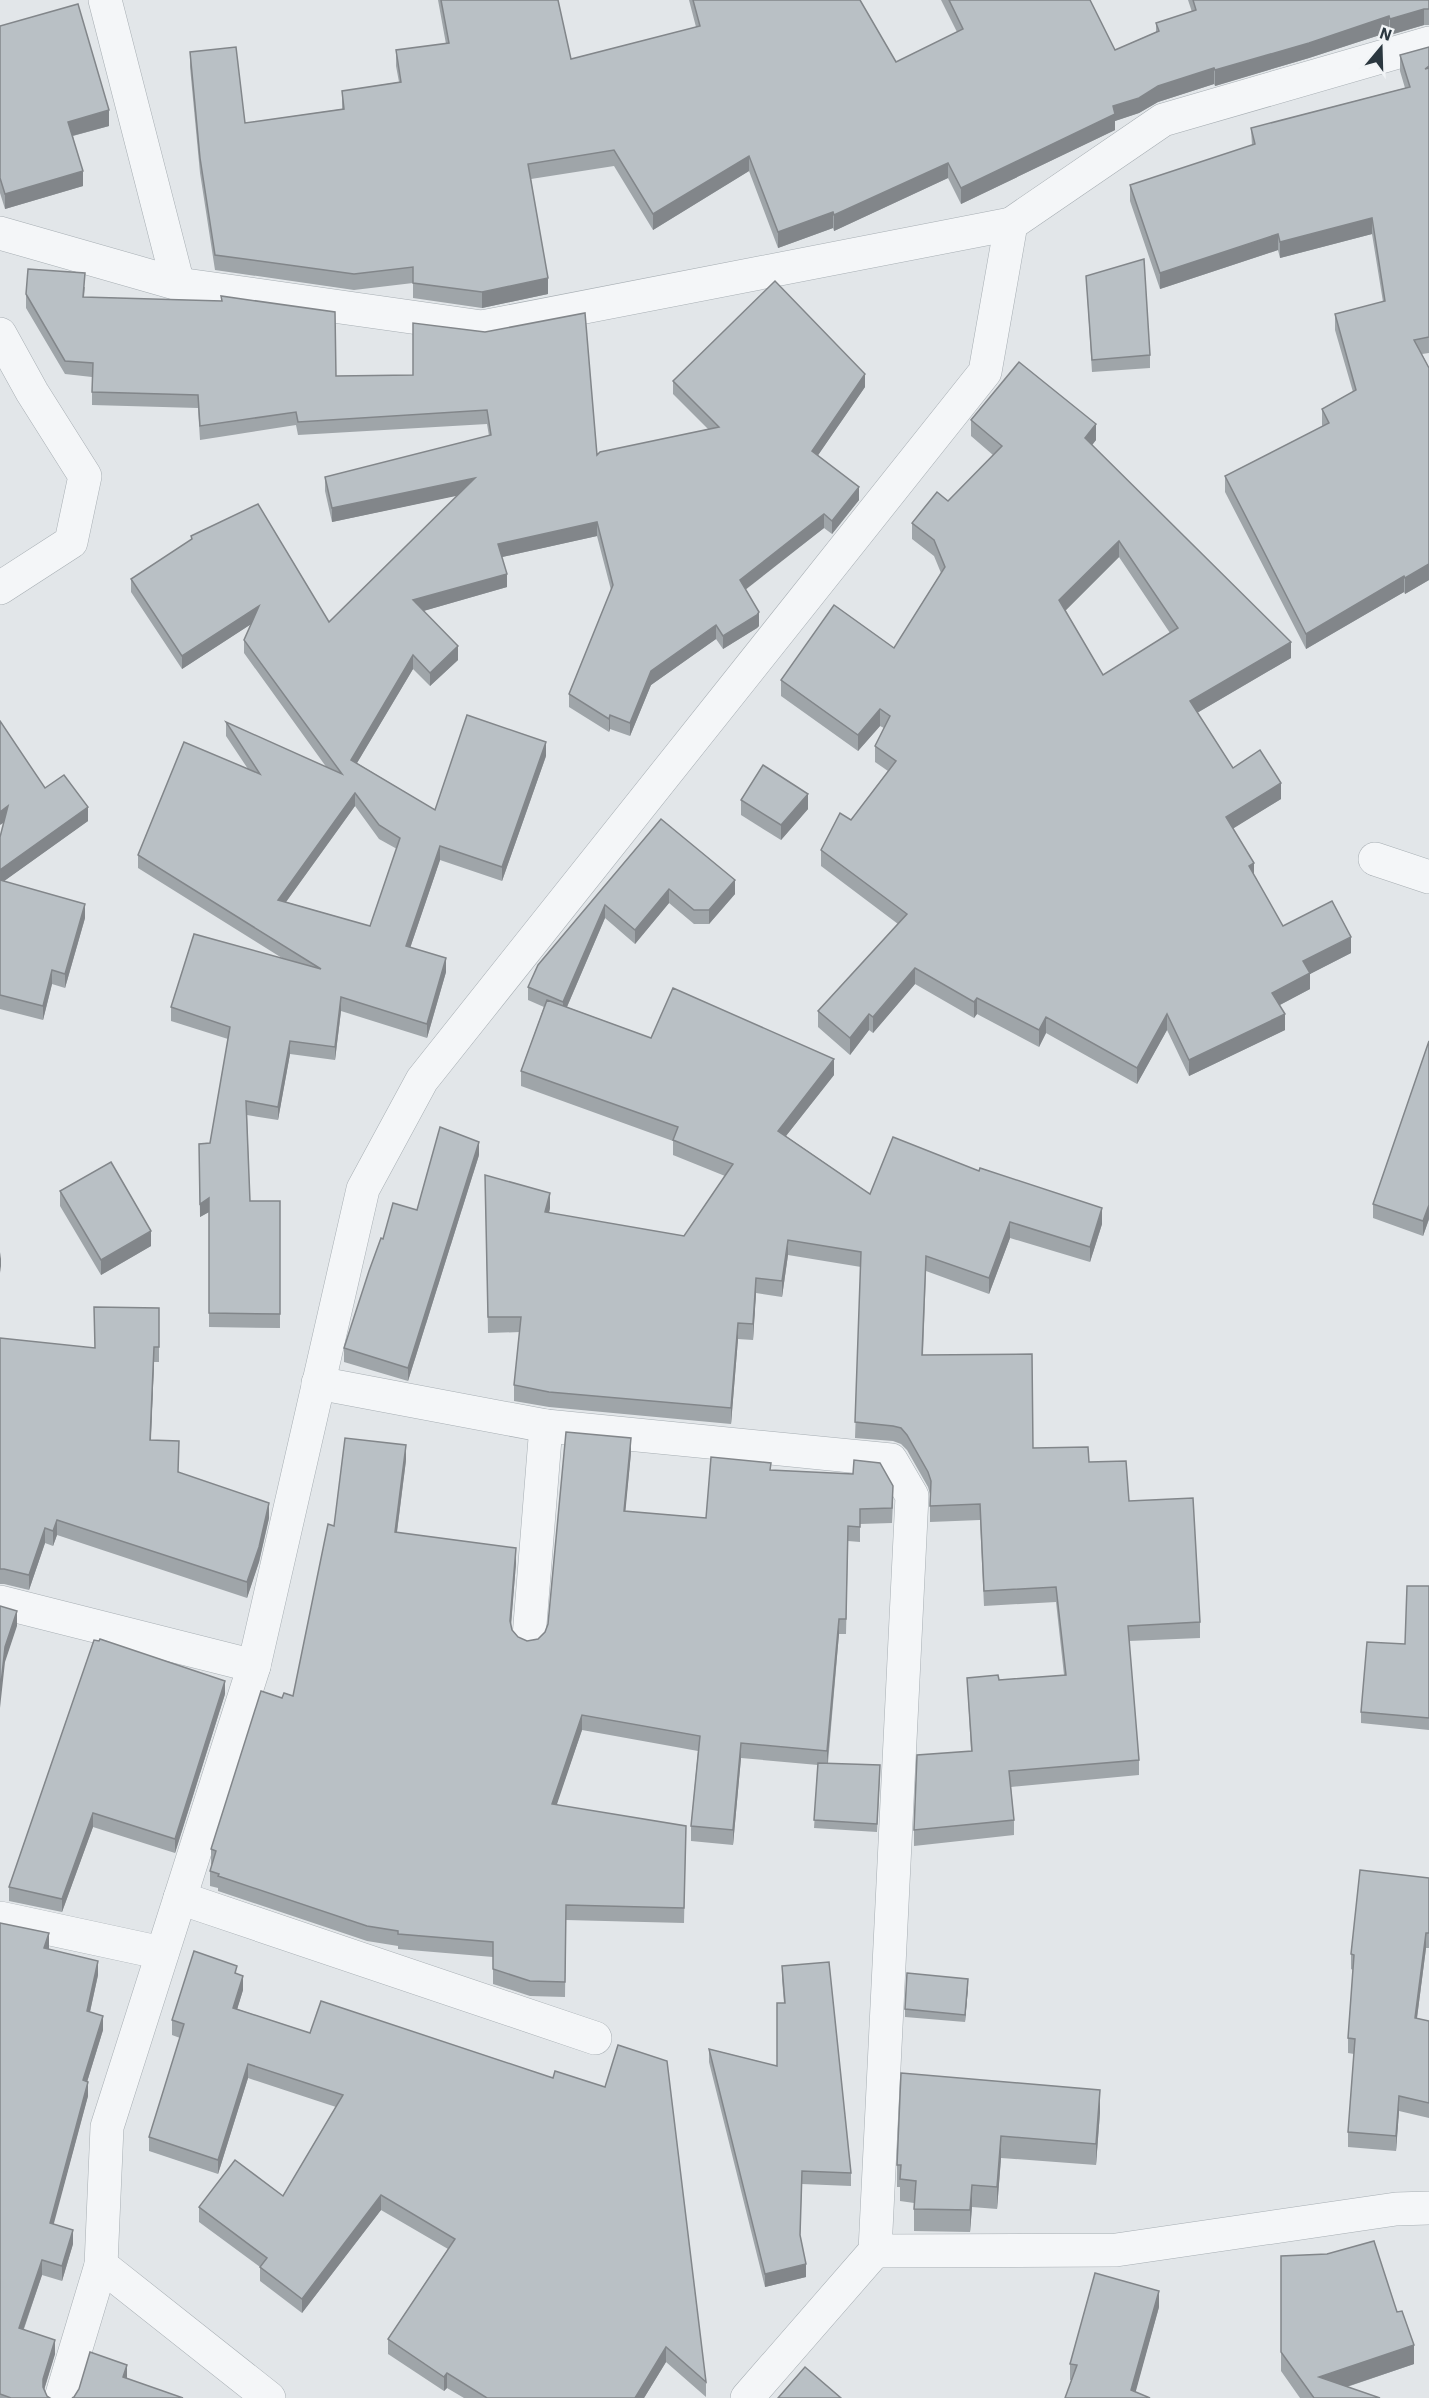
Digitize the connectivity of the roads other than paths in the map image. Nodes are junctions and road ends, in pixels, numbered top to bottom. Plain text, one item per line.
1 (105, 0) edge
2 (1429, 43) edge
3 (1011, 224) junction
4 (0, 233) edge
5 (178, 284) junction
6 (0, 334) edge
7 (0, 588) edge
8 (1375, 859) dead end
9 (1429, 877) edge
10 (318, 1383) junction
11 (546, 1426) junction
12 (0, 1602) edge
13 (529, 1637) dead end
14 (254, 1666) junction
15 (180, 1898) junction
16 (0, 1918) edge
17 (162, 1953) junction
18 (595, 2038) dead end
19 (1429, 2208) edge
20 (875, 2251) junction
21 (101, 2265) junction
22 (61, 2398) edge
23 (269, 2398) edge
24 (747, 2398) edge

1 - 5 street
2 - 3 street
3 - 5 street
3 - 10 street
4 - 5 street
6 - 7 street
8 - 9 street
10 - 11 street
10 - 14 street
11 - 13 street
11 - 20 street
12 - 14 street
14 - 15 street
15 - 17 street
15 - 18 street
16 - 17 street
17 - 21 street
19 - 20 street
20 - 24 street
21 - 22 street
21 - 23 street

